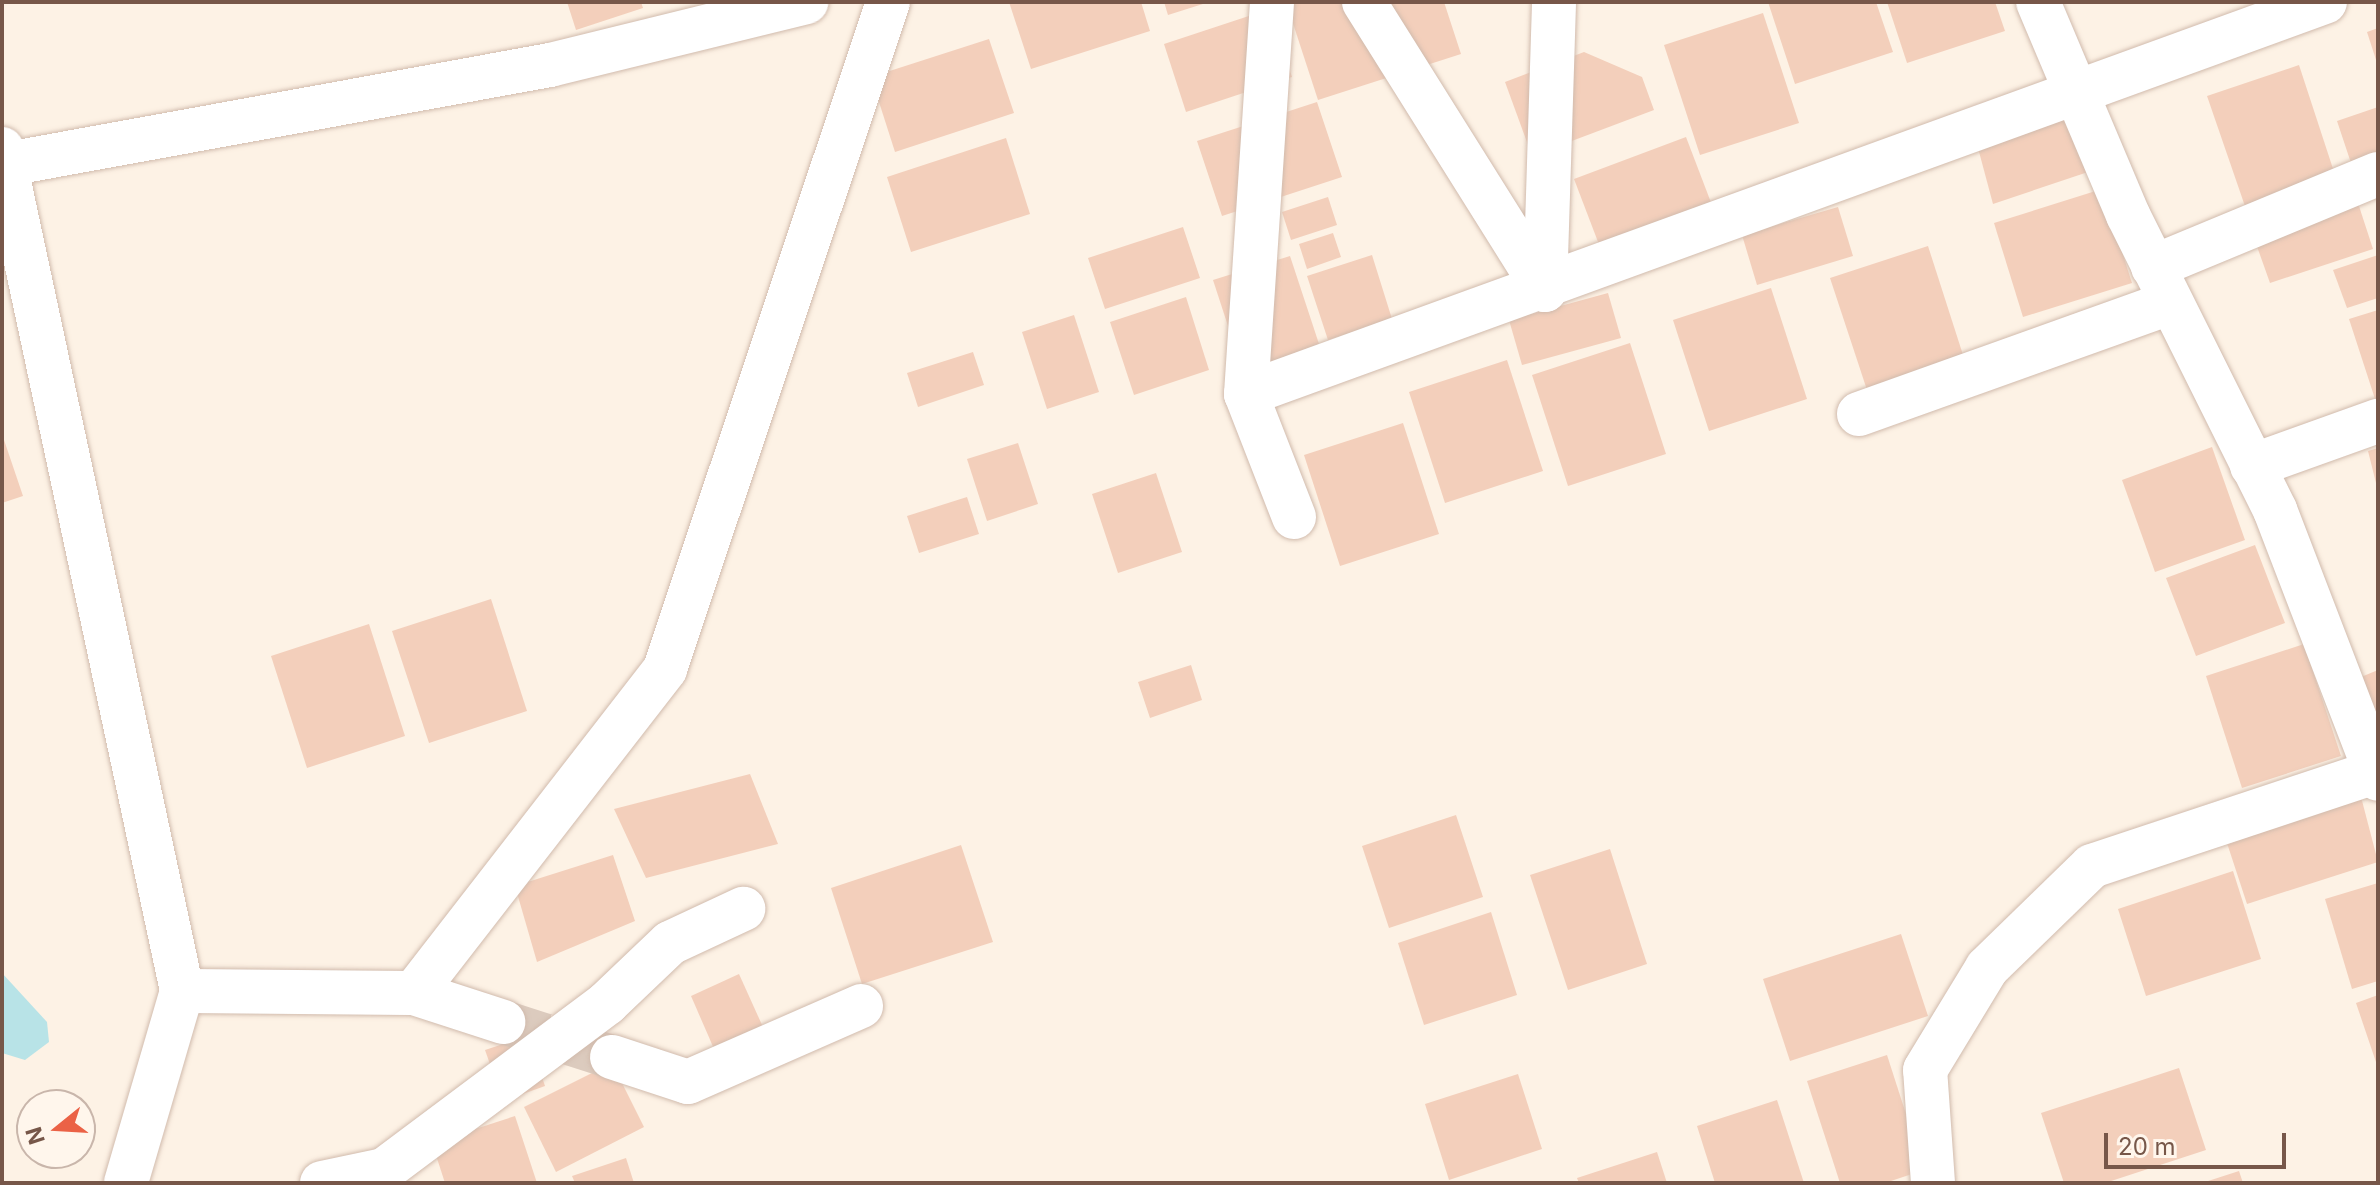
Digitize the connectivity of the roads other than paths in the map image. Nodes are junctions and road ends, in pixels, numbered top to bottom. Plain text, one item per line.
1 (806, 2) edge
2 (888, 2) edge
3 (1272, 2) edge
4 (1364, 2) edge
5 (1554, 2) edge
6 (2038, 2) edge
7 (2325, 2) edge
8 (2080, 96) junction
9 (3, 160) edge
10 (2378, 174) edge
11 (2162, 285) junction
12 (1545, 290) junction
13 (1246, 394) junction
14 (1859, 414) dead end
15 (2378, 421) edge
16 (2252, 466) junction
17 (1294, 517) dead end
18 (2377, 774) edge
19 (743, 909) dead end
20 (182, 991) junction
21 (414, 993) junction
22 (861, 1006) dead end
23 (503, 1022) tunnel mouth
24 (612, 1057) tunnel mouth
25 (126, 1183) edge
26 (322, 1183) edge
27 (1933, 1183) edge

1 - 9 street
2 - 21 street
3 - 13 street
4 - 12 street
5 - 12 street
6 - 8 street
7 - 8 street
8 - 11 street
8 - 12 street
9 - 20 street
10 - 11 street
11 - 14 street
11 - 16 street
12 - 13 street
13 - 17 street
15 - 16 street
16 - 18 street
18 - 27 street
19 - 26 street
20 - 21 street
20 - 25 street
21 - 23 street
22 - 24 street

